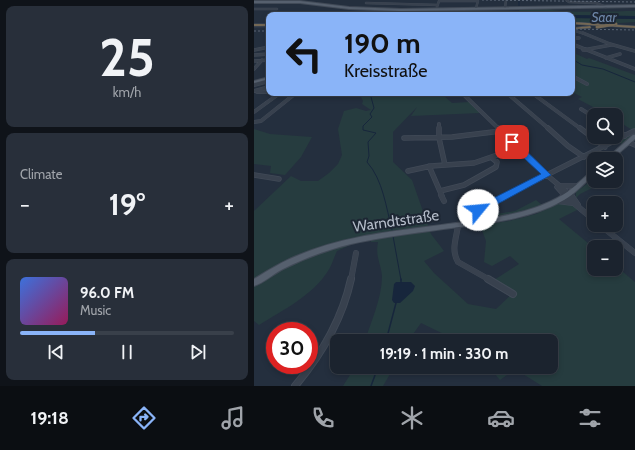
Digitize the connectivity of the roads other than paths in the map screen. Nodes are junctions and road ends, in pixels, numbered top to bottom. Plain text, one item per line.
1 (566, 0) edge
2 (439, 1) edge
3 (506, 1) edge
4 (254, 2) edge
5 (278, 2) junction
6 (394, 3) junction
7 (438, 5) junction
8 (635, 6) edge
9 (507, 7) junction
10 (606, 7) junction
11 (476, 8) junction
12 (254, 9) edge
13 (269, 9) junction
14 (277, 9) dead end
15 (363, 9) junction
16 (437, 9) junction
17 (388, 10) junction
18 (438, 12) edge
19 (633, 22) dead end
20 (575, 23) edge
21 (266, 25) edge
22 (254, 26) edge
23 (635, 27) edge
24 (582, 28) junction
25 (575, 29) edge
26 (575, 30) edge
27 (575, 38) edge
28 (579, 38) dead end
29 (613, 45) junction
30 (575, 46) edge
31 (266, 48) edge
32 (254, 50) edge
33 (583, 50) junction
34 (635, 50) edge
35 (266, 54) edge
36 (620, 54) dead end
37 (254, 55) edge
38 (606, 58) junction
39 (262, 60) junction
40 (266, 60) edge
41 (254, 61) edge
42 (635, 64) edge
43 (629, 66) junction
44 (254, 69) edge
45 (635, 69) edge
46 (575, 78) edge
47 (266, 79) edge
48 (254, 82) edge
49 (266, 82) edge
50 (587, 84) dead end
51 (254, 85) edge
52 (266, 88) edge
53 (254, 92) edge
54 (266, 92) edge
55 (276, 96) edge
56 (292, 96) edge
57 (465, 96) edge
58 (510, 96) edge
59 (536, 96) edge
60 (580, 109) dead end
61 (254, 112) edge
62 (587, 113) edge
63 (254, 122) edge
64 (439, 124) dead end
65 (501, 131) junction
66 (635, 133) edge
67 (625, 136) joint
68 (404, 138) dead end
69 (439, 138) junction
70 (628, 142) junction
71 (635, 145) edge
72 (605, 147) junction
73 (518, 148) junction
74 (617, 152) edge
75 (584, 157) junction
76 (492, 158) junction
77 (445, 165) junction
78 (429, 166) junction
79 (408, 171) dead end
80 (254, 175) edge
81 (546, 175) junction
82 (587, 178) edge
83 (279, 179) dead end
84 (553, 181) junction
85 (560, 186) junction
86 (578, 186) junction
87 (440, 191) junction
88 (567, 195) junction
89 (444, 201) dead end
90 (557, 201) junction
91 (578, 205) junction
92 (587, 213) edge
93 (466, 218) dead end
94 (458, 226) junction
95 (609, 232) edge
96 (356, 253) dead end
97 (635, 253) edge
98 (254, 283) edge
99 (513, 294) dead end
100 (295, 386) edge

1 - 10 street, bridge
2 - 7 street
2 - 11 street
3 - 9 street
4 - 5 main road
5 - 13 street
5 - 15 main road
6 - 7 street
6 - 15 street
6 - 17 street
7 - 16 street
8 - 10 main road
9 - 10 main road
9 - 11 main road
11 - 16 main road
12 - 13 street
13 - 14 street
15 - 17 main road
16 - 17 main road
16 - 18 main road
19 - 24 highway, bridge
20 - 23 highway
21 - 22 highway
23 - 24 highway
24 - 25 highway
26 - 29 street
27 - 28 street
29 - 33 street
29 - 34 street
30 - 33 street
31 - 32 street
33 - 38 street
35 - 37 street
36 - 38 street
38 - 43 street
39 - 40 street
39 - 41 street
39 - 44 street
42 - 43 street
43 - 45 street
46 - 50 street
47 - 48 main road
49 - 51 street
52 - 53 street
53 - 54 street
55 - 61 street
56 - 63 street
57 - 65 street
58 - 75 street
59 - 72 street
60 - 62 street
64 - 69 street
65 - 69 street
65 - 73 street
66 - 67 street
66 - 70 main road
67 - 72 street
68 - 69 street
69 - 77 street
70 - 71 street
70 - 74 main road
72 - 75 street
73 - 76 street
73 - 81 street
75 - 81 street
76 - 77 street
76 - 87 street
77 - 78 street
78 - 79 street
78 - 87 street
80 - 83 street
81 - 84 street
81 - 93 street
82 - 86 main road, Warndtstraße
84 - 85 street
84 - 88 street
85 - 86 street
85 - 88 street
86 - 88 main road, Warndtstraße
87 - 89 street
88 - 90 main road, Warndtstraße
88 - 91 street
90 - 91 street
90 - 94 main road, Warndtstraße
91 - 92 street
94 - 98 main road, Warndtstraße
94 - 99 street
95 - 97 street
96 - 100 street

